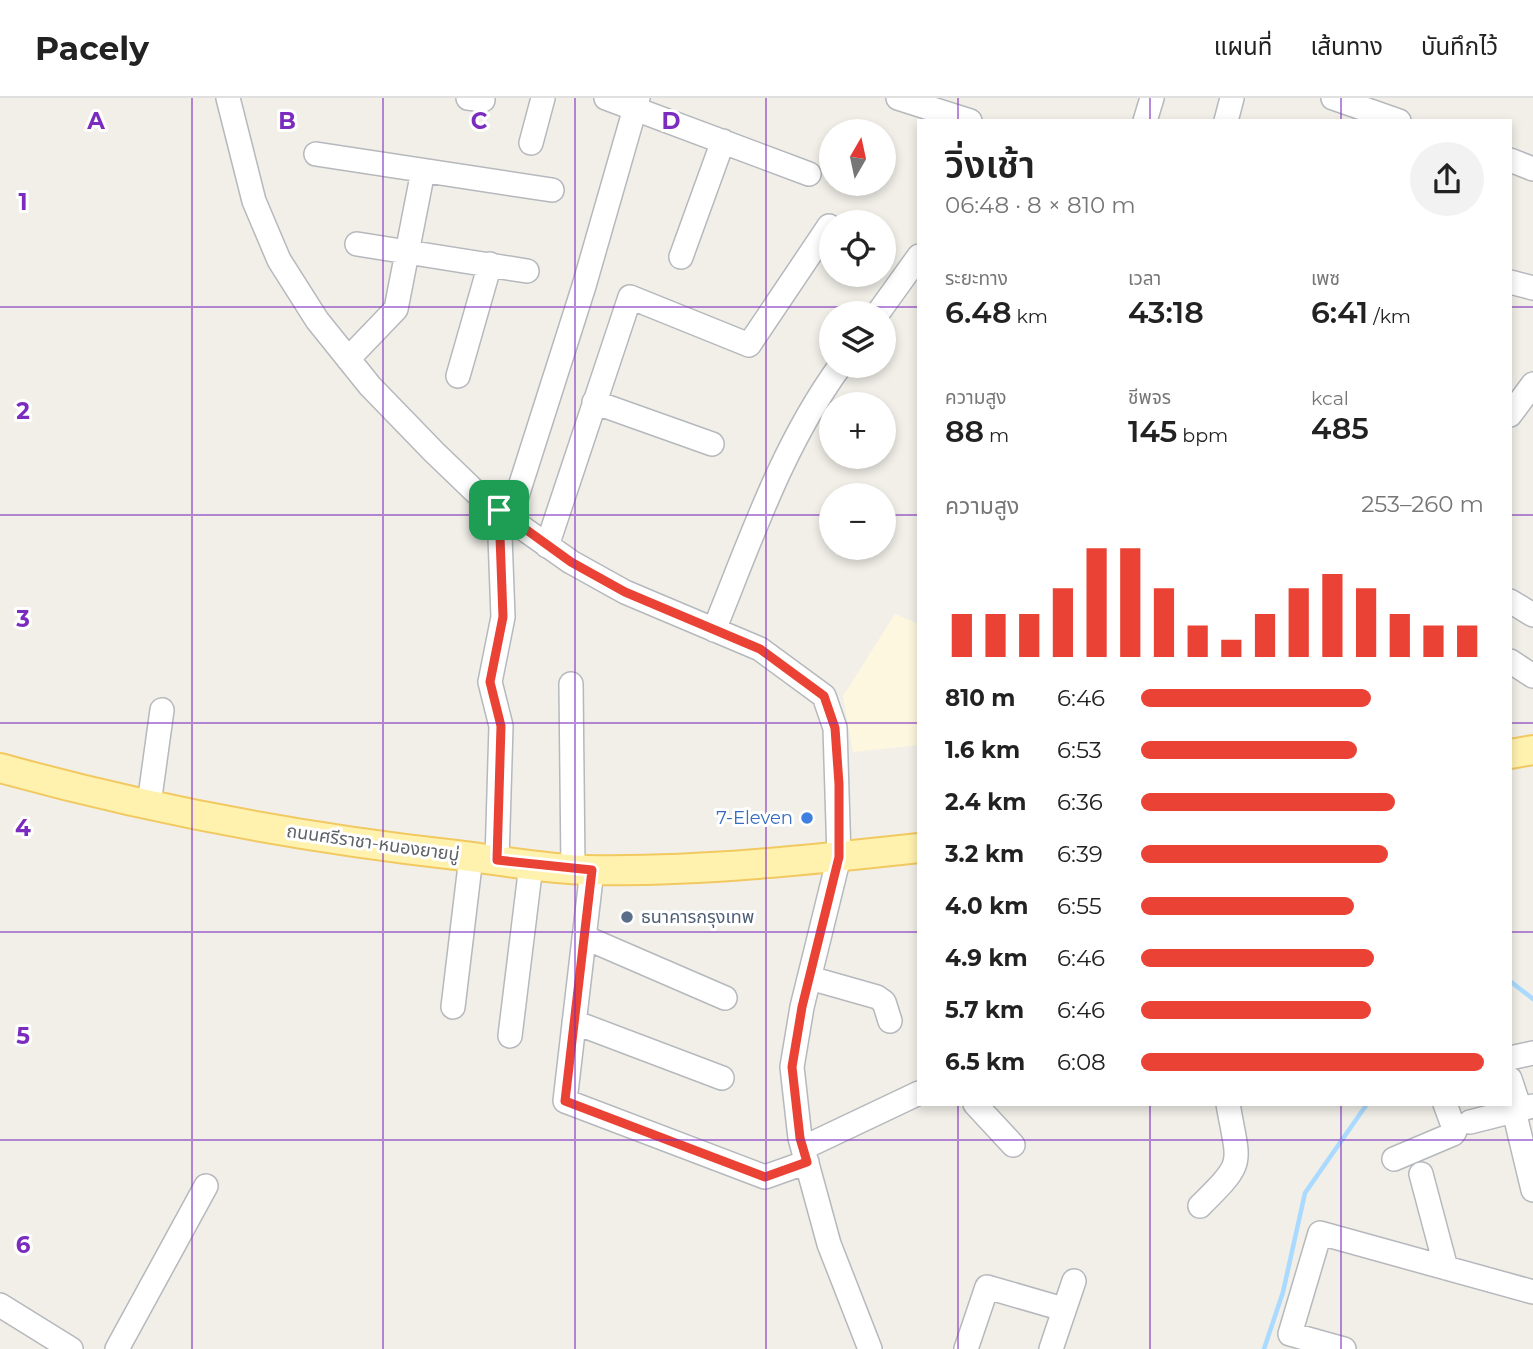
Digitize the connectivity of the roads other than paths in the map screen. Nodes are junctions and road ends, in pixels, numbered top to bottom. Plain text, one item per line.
1 (228, 98) edge
2 (543, 98) edge
3 (606, 98) edge
4 (898, 98) edge
5 (1152, 98) edge
6 (1233, 98) edge
7 (1333, 98) edge
8 (636, 103) edge
9 (964, 119) edge
10 (1146, 119) edge
11 (1227, 119) edge
12 (1391, 119) edge
13 (723, 141) junction
14 (531, 143) dead end
15 (316, 154) dead end
16 (1512, 161) edge
17 (1533, 169) edge
18 (423, 171) junction
19 (809, 174) dead end
20 (552, 190) dead end
21 (819, 241) edge
22 (357, 244) dead end
23 (408, 250) junction
24 (681, 257) dead end
25 (917, 259) edge
26 (490, 264) junction
27 (527, 271) dead end
28 (1512, 283) edge
29 (1533, 288) edge
30 (887, 301) edge
31 (348, 359) junction
32 (458, 376) dead end
33 (831, 378) edge
34 (594, 402) junction
35 (712, 444) dead end
36 (505, 514) junction
37 (547, 546) junction
38 (1512, 602) edge
39 (1533, 615) edge
40 (714, 630) junction
41 (1512, 662) edge
42 (1533, 676) edge
43 (571, 684) dead end
44 (162, 710) dead end
45 (1533, 750) edge
46 (1512, 754) edge
47 (0, 768) edge
48 (149, 804) junction
49 (917, 848) edge
50 (839, 857) junction
51 (484, 858) junction
52 (531, 865) junction
53 (582, 869) junction
54 (583, 937) junction
55 (810, 978) junction
56 (725, 998) dead end
57 (453, 1007) dead end
58 (890, 1021) dead end
59 (574, 1022) junction
60 (510, 1036) dead end
61 (1533, 1053) edge
62 (1512, 1058) edge
63 (722, 1078) dead end
64 (1512, 1084) edge
65 (917, 1094) edge
66 (977, 1106) edge
67 (1228, 1106) edge
68 (1446, 1106) edge
69 (1522, 1109) edge
70 (1470, 1122) dead end
71 (1013, 1145) dead end
72 (805, 1155) junction
73 (1394, 1159) dead end
74 (1420, 1174) dead end
75 (206, 1186) dead end
76 (1533, 1190) edge
77 (1200, 1206) dead end
78 (1446, 1268) junction
79 (1073, 1281) dead end
80 (1533, 1292) edge
81 (0, 1305) edge
82 (1063, 1309) junction
83 (47, 1343) edge
84 (71, 1349) edge
85 (117, 1349) edge
86 (870, 1349) edge
87 (966, 1349) edge
88 (1051, 1349) edge
89 (1343, 1349) edge

1 - 31 street
2 - 14 street
3 - 8 street
4 - 9 street
5 - 10 street
6 - 11 street
7 - 12 street
8 - 13 street
8 - 36 street
13 - 19 street
13 - 24 street
15 - 18 street
16 - 17 street
18 - 20 street
18 - 23 street
21 - 34 street
22 - 23 street
23 - 26 street
23 - 31 street
25 - 30 street
26 - 27 street
26 - 32 street
28 - 29 street
31 - 36 street
33 - 40 street
34 - 35 street
34 - 37 street
36 - 37 street
36 - 51 street
37 - 40 street
38 - 39 street
40 - 50 street
41 - 42 street
43 - 53 street
44 - 48 street
45 - 46 main road
47 - 48 main road, ถนนศรีราชา-หนองยายบู่
48 - 51 main road, ถนนศรีราชา-หนองยายบู่
49 - 50 main road, ถนนศรีราชา-หนองยายบู่
50 - 53 main road, ถนนศรีราชา-หนองยายบู่
50 - 55 street
51 - 52 main road, ถนนศรีราชา-หนองยายบู่
51 - 57 street
52 - 53 main road, ถนนศรีราชา-หนองยายบู่
52 - 60 street
53 - 54 street
54 - 56 street
54 - 59 street
55 - 58 street
55 - 72 street
59 - 63 street
59 - 72 street
61 - 62 street
64 - 69 street
65 - 72 street
66 - 71 street
67 - 77 street
68 - 73 street
69 - 70 street
69 - 76 street
72 - 86 street
74 - 78 street
75 - 85 street
78 - 80 street
78 - 89 street
79 - 82 street
81 - 83 street
82 - 87 street
82 - 88 street
83 - 84 street

